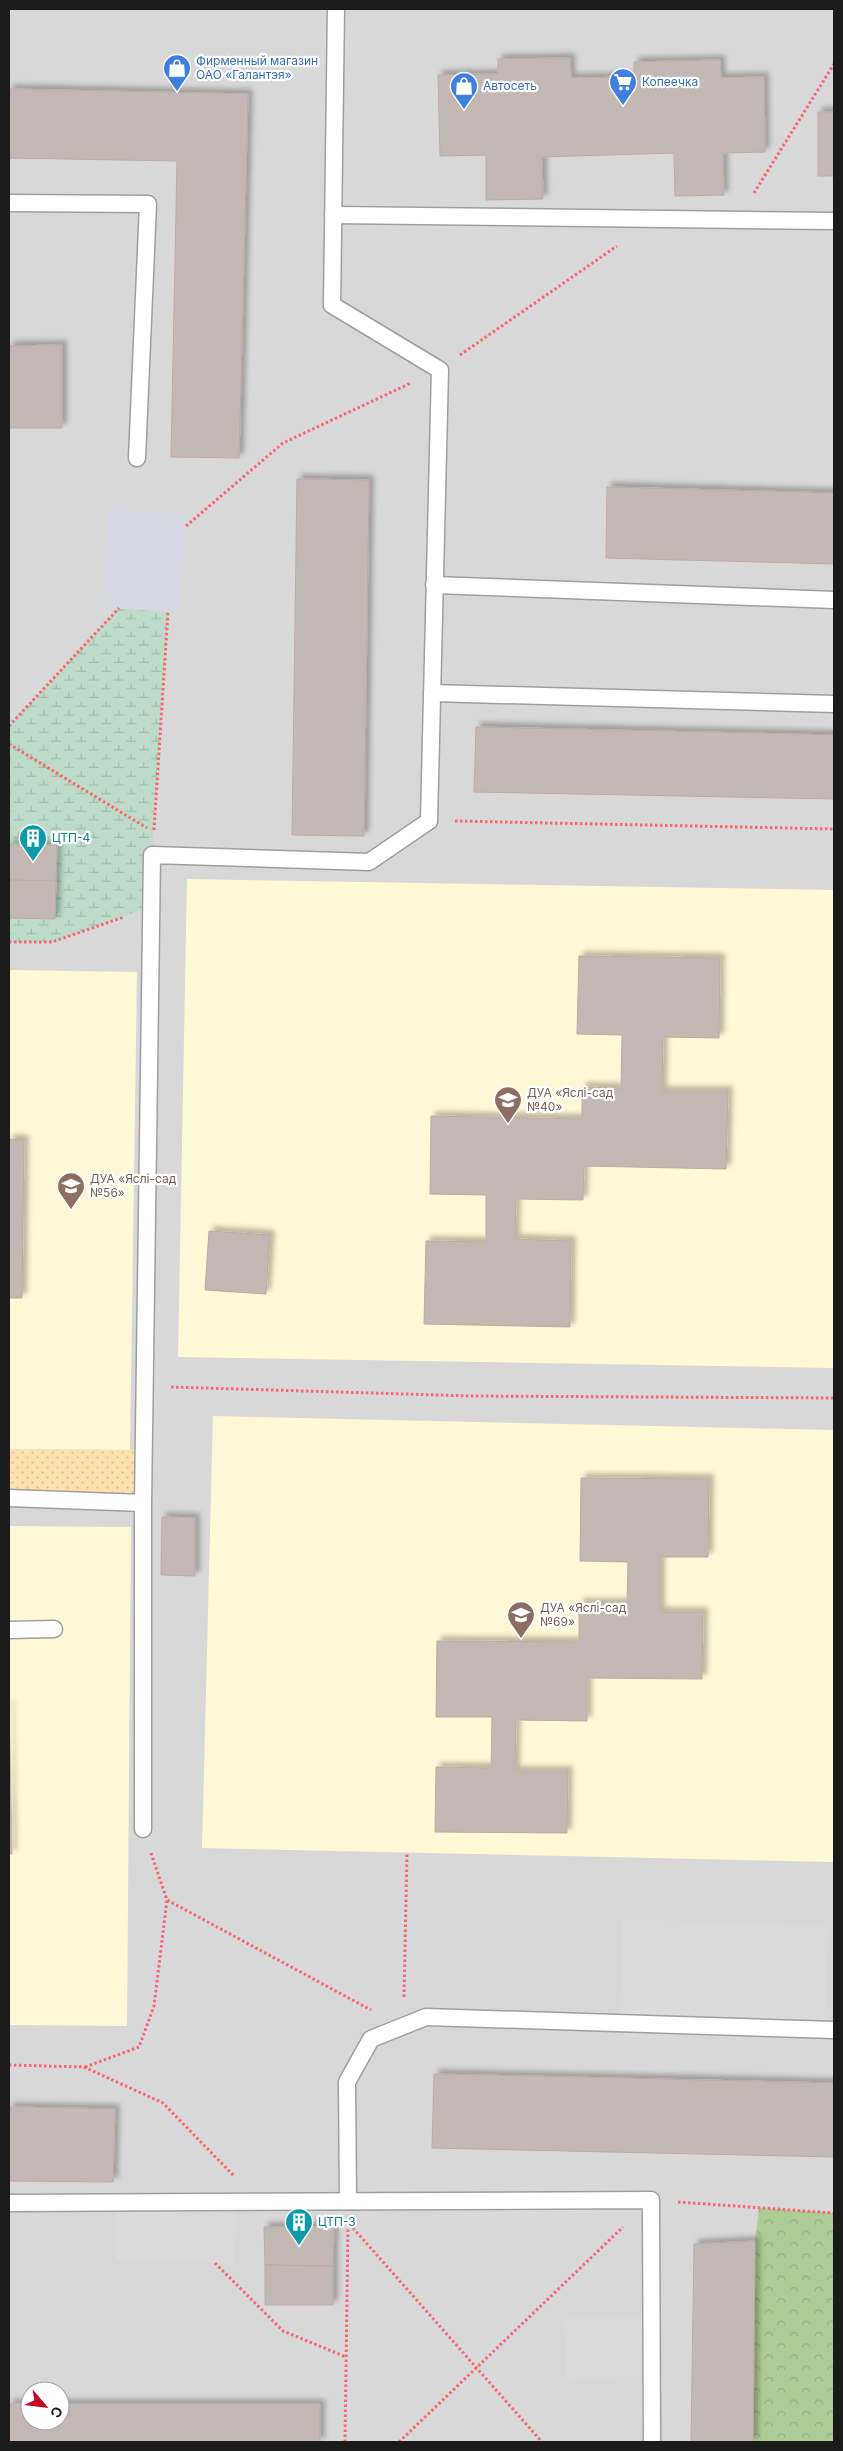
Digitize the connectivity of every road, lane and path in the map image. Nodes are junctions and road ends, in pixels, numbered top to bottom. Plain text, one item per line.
1 (336, 9) edge
2 (834, 64) edge
3 (9, 203) edge
4 (333, 215) junction
5 (737, 220) junction
6 (834, 221) edge
7 (137, 458) dead end
8 (434, 585) junction
9 (834, 600) edge
10 (119, 608) dead end
11 (168, 612) dead end
12 (432, 693) junction
13 (834, 704) edge
14 (9, 726) edge
15 (9, 744) edge
16 (429, 821) junction
17 (834, 829) edge
18 (151, 907) junction
19 (9, 942) edge
20 (146, 1386) junction
21 (834, 1398) edge
22 (9, 1498) edge
23 (143, 1503) junction
24 (54, 1629) dead end
25 (9, 1630) edge
26 (143, 1829) joint
27 (407, 1852) dead end
28 (167, 1900) junction
29 (403, 2027) junction
30 (834, 2030) edge
31 (9, 2065) edge
32 (84, 2067) junction
33 (651, 2200) junction
34 (259, 2201) junction
35 (348, 2201) junction
36 (9, 2203) edge
37 (834, 2214) edge
38 (215, 2263) dead end
39 (346, 2357) junction
40 (476, 2368) junction
41 (346, 2442) edge
42 (398, 2442) edge
43 (542, 2442) edge
44 (652, 2442) edge

1 - 4 lane
2 - 5 path
3 - 7 lane
4 - 5 lane
4 - 8 lane
5 - 6 lane
8 - 9 lane
8 - 12 lane
10 - 14 path
11 - 15 path
12 - 13 lane
12 - 16 lane
16 - 17 path
16 - 18 lane
18 - 19 path
18 - 20 lane
20 - 21 path
20 - 23 lane
22 - 23 lane
23 - 26 lane
24 - 25 lane
26 - 28 path
27 - 29 path
28 - 29 path
28 - 32 path
29 - 30 lane
29 - 35 lane
31 - 32 path
32 - 34 path
33 - 35 lane
33 - 37 path
33 - 40 path
33 - 44 lane
34 - 35 lane
34 - 36 lane
38 - 39 path
39 - 40 path
39 - 41 path
40 - 42 path
40 - 43 path

